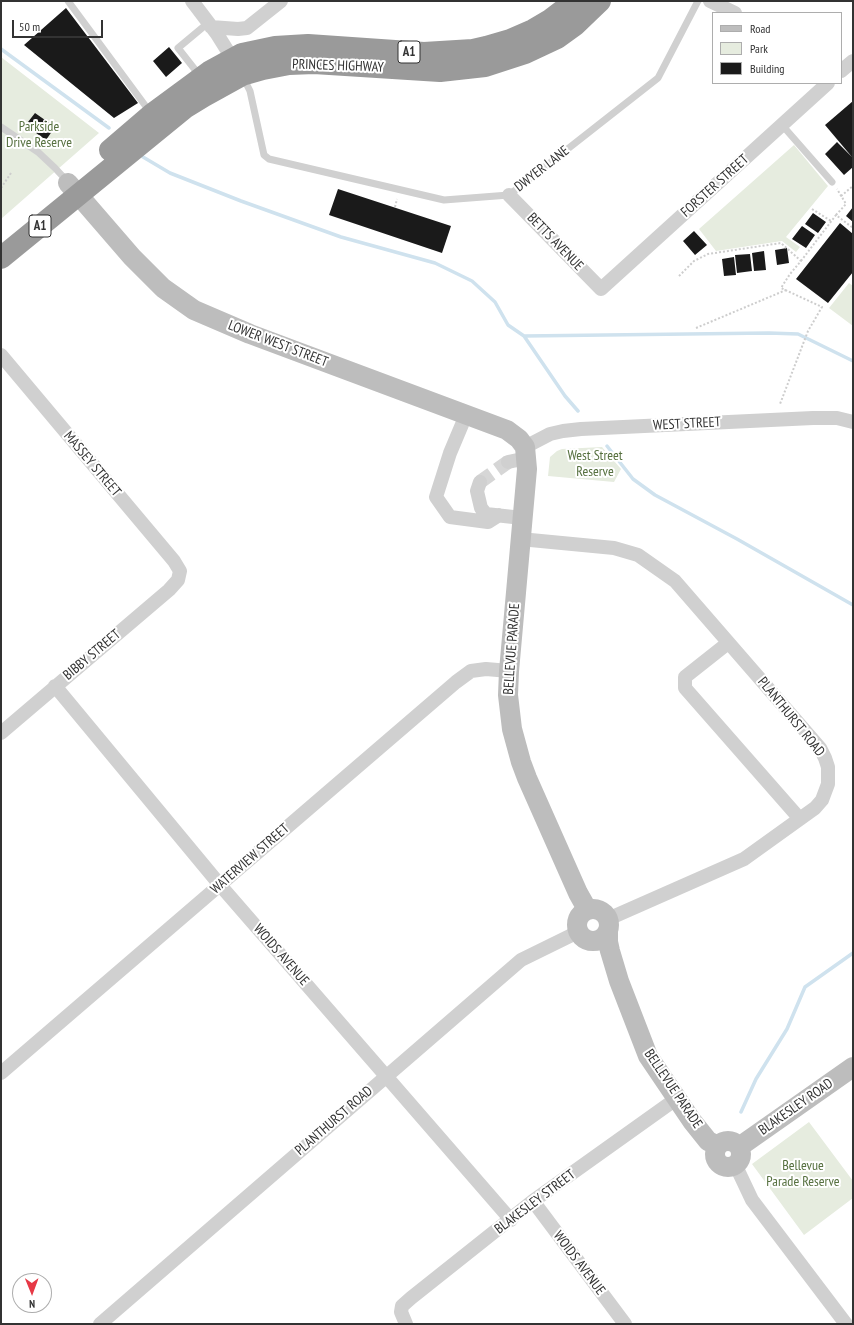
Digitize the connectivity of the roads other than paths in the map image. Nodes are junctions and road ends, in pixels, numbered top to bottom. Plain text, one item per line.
1 (68, 1) edge
2 (192, 1) edge
3 (281, 1) edge
4 (575, 1) edge
5 (600, 1) edge
6 (698, 1) edge
7 (710, 1) edge
8 (733, 12) edge
9 (210, 25) junction
10 (238, 66) junction
11 (202, 78) junction
12 (827, 84) edge
13 (152, 114) junction
14 (782, 125) junction
15 (1, 127) edge
16 (832, 182) road end
17 (74, 188) junction
18 (509, 195) junction
19 (1, 240) edge
20 (1, 258) edge
21 (601, 290) joint
22 (1, 355) edge
23 (466, 415) junction
24 (853, 422) edge
25 (520, 455) junction
26 (480, 482) dead end
27 (499, 515) junction
28 (522, 518) junction
29 (520, 539) junction
30 (180, 574) joint
31 (728, 643) junction
32 (508, 671) junction
33 (56, 686) junction
34 (1, 733) edge
35 (800, 819) junction
36 (220, 885) junction
37 (587, 909) junction
38 (608, 925) junction
39 (583, 936) junction
40 (619, 980) junction
41 (853, 1067) edge
42 (1, 1072) edge
43 (386, 1077) junction
44 (676, 1099) junction
45 (737, 1155) junction
46 (533, 1201) junction
47 (511, 1220) junction
48 (404, 1318) edge
49 (100, 1324) edge
50 (625, 1324) edge
51 (846, 1324) edge

1 - 13 lane
2 - 9 street
3 - 9 street
4 - 10 highway, PRINCES HIGHWAY / A1
5 - 10 highway, PRINCES HIGHWAY / A1
6 - 18 lane, DWYER LANE
7 - 8 street
9 - 10 street
9 - 11 lane
10 - 11 highway, PRINCES HIGHWAY / A1
10 - 17 highway, PRINCES HIGHWAY / A1
10 - 18 lane, DWYER LANE
11 - 13 highway, PRINCES HIGHWAY / A1
12 - 14 street, FORSTER STREET
13 - 17 highway, PRINCES HIGHWAY / A1
14 - 16 lane
14 - 21 street, FORSTER STREET
15 - 17 lane
17 - 19 highway, PRINCES HIGHWAY / A1
17 - 20 highway, PRINCES HIGHWAY / A1
17 - 23 street, LOWER WEST STREET
18 - 21 street, BETTS AVENUE
22 - 30 street, MASSEY STREET
23 - 25 street, LOWER WEST STREET
23 - 27 street
24 - 25 street, WEST STREET
25 - 28 street, BELLEVUE PARADE
26 - 27 street
27 - 28 street
28 - 29 street, BELLEVUE PARADE
29 - 31 street, PLANTHURST ROAD
29 - 32 street, BELLEVUE PARADE
30 - 33 street, BIBBY STREET
31 - 35 street, PLANTHURST ROAD
31 - 35 street
32 - 36 street, WATERVIEW STREET
32 - 37 street, BELLEVUE PARADE
33 - 34 street, BIBBY STREET
33 - 36 street, WOIDS AVENUE
35 - 38 street, PLANTHURST ROAD
36 - 42 street, WATERVIEW STREET
36 - 43 street, WOIDS AVENUE
37 - 38 street
37 - 39 street
38 - 39 street
38 - 40 street, BELLEVUE PARADE
39 - 40 street, BELLEVUE PARADE
39 - 43 street, PLANTHURST ROAD
40 - 44 street, BELLEVUE PARADE
41 - 45 street, BLAKESLEY ROAD
43 - 47 street, WOIDS AVENUE
43 - 49 street, PLANTHURST ROAD
44 - 45 street, BELLEVUE PARADE
44 - 46 street, BLAKESLEY STREET
45 - 51 street
46 - 47 street, BLAKESLEY STREET
46 - 50 street, WOIDS AVENUE
47 - 48 street, BLAKESLEY STREET

